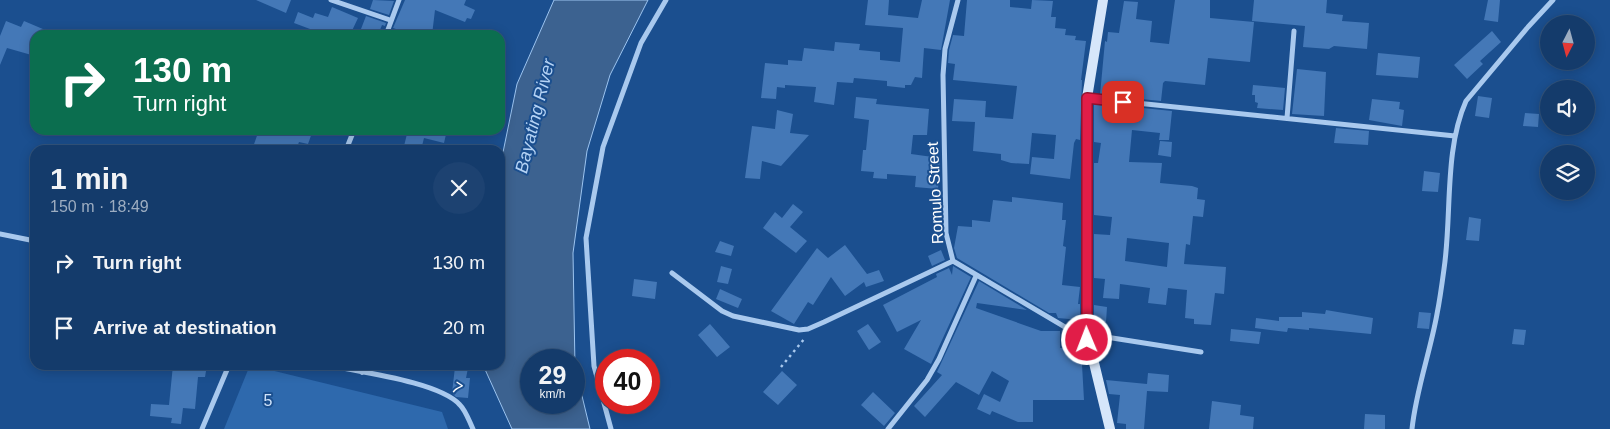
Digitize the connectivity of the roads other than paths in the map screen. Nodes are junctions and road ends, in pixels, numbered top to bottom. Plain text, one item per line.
1 (331, 0) edge
2 (399, 0) edge
3 (666, 0) edge
4 (958, 0) edge
5 (1103, 0) edge
6 (1553, 0) edge
7 (390, 20) junction
8 (387, 30) edge
9 (1294, 31) dead end
10 (1087, 98) junction
11 (1287, 118) junction
12 (1455, 136) junction
13 (0, 234) edge
14 (30, 240) edge
15 (953, 261) junction
16 (672, 273) dead end
17 (976, 276) junction
18 (1087, 337) junction
19 (1202, 352) dead end
20 (227, 370) edge
21 (349, 370) edge
22 (362, 373) joint
23 (202, 429) edge
24 (473, 429) edge
25 (611, 429) edge
26 (888, 429) edge
27 (1110, 429) edge
28 (1412, 429) edge

1 - 7 street
2 - 7 street
3 - 25 street
4 - 15 street, Romulo Street
5 - 10 street
6 - 12 street
7 - 8 street
9 - 11 street
10 - 11 street
10 - 18 street
11 - 12 street
12 - 28 street
13 - 14 street
15 - 16 street
15 - 17 street, Romulo Street
17 - 18 street, Romulo Street
17 - 26 street
18 - 19 street
18 - 27 street
20 - 23 street
21 - 22 street, 7
22 - 24 street, 7

